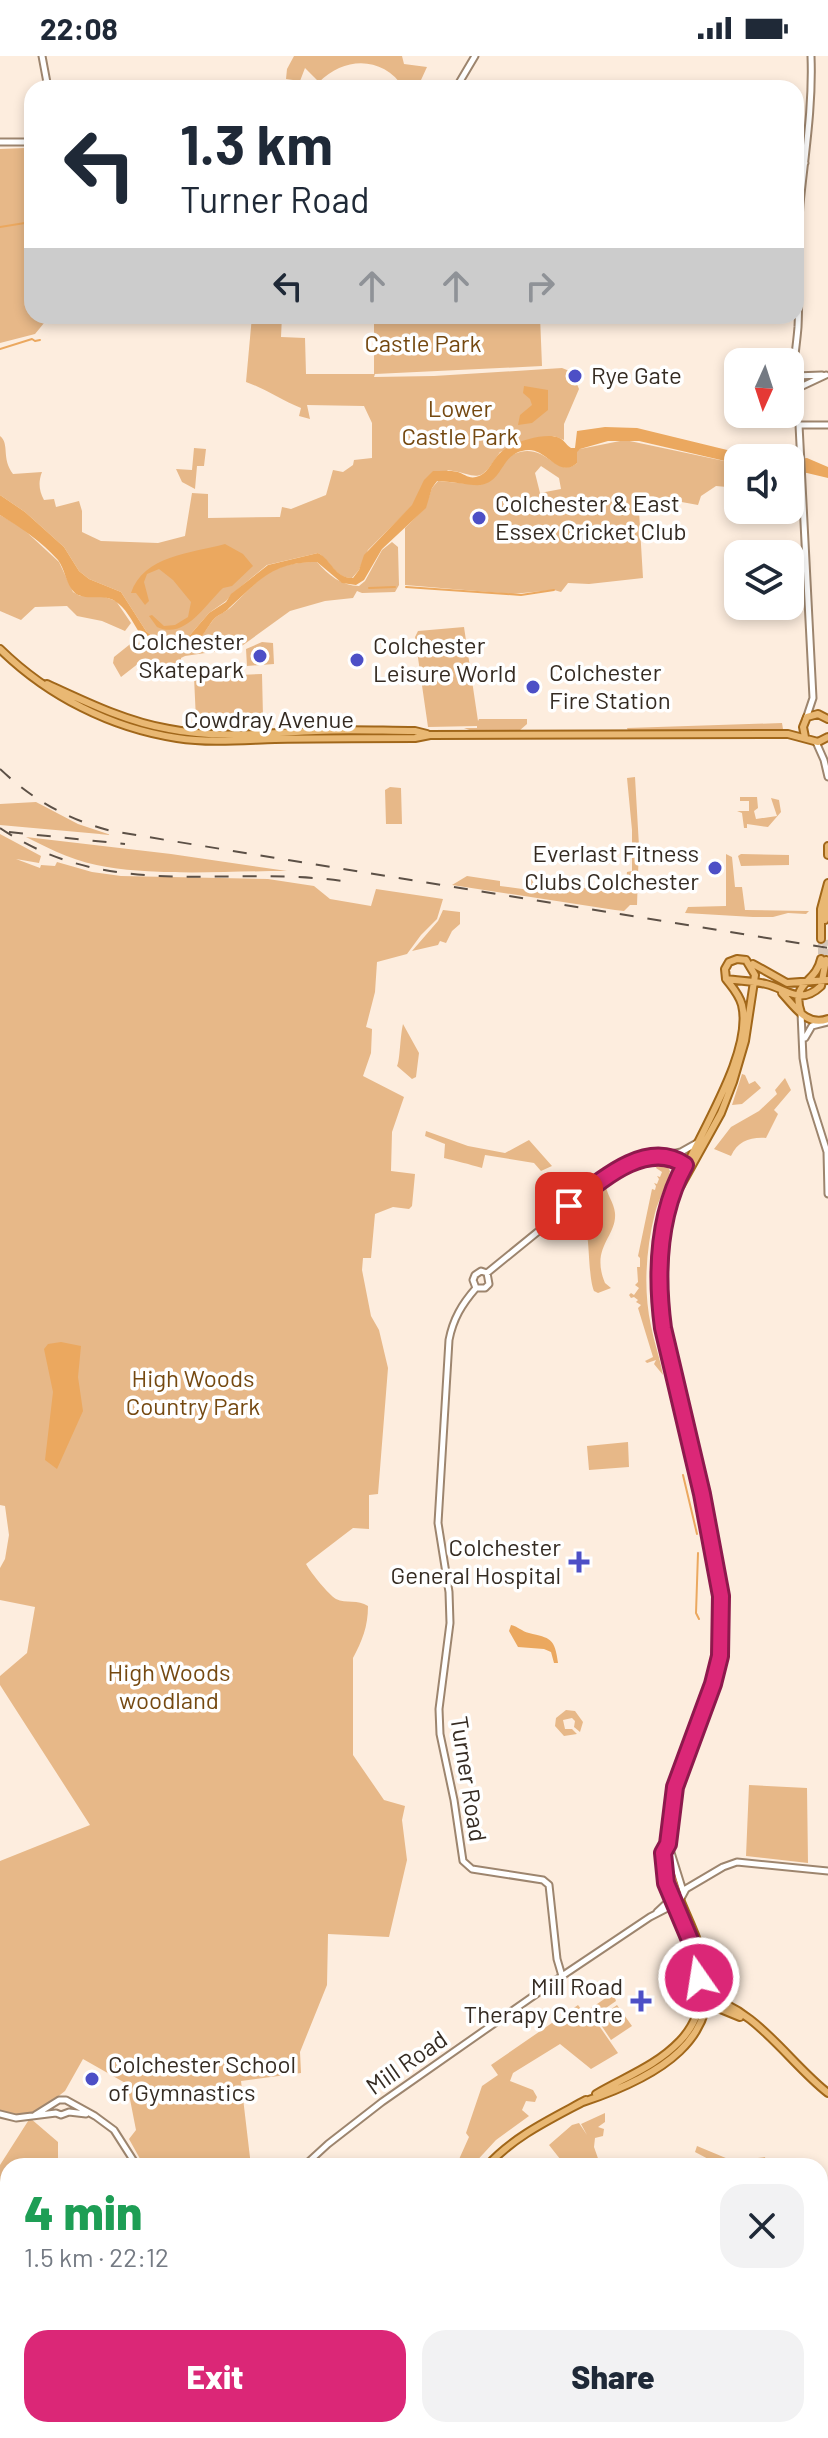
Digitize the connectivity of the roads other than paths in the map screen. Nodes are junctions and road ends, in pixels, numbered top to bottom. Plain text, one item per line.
1 (42, 56) edge
2 (475, 56) edge
3 (811, 56) edge
4 (46, 80) edge
5 (461, 80) edge
6 (0, 142) edge
7 (24, 142) edge
8 (805, 163) joint
9 (804, 175) edge
10 (796, 324) edge
11 (795, 348) edge
12 (827, 375) edge
13 (806, 376) edge
14 (804, 386) edge
15 (804, 425) edge
16 (828, 425) edge
17 (799, 428) edge
18 (0, 649) edge
19 (813, 698) junction
20 (826, 717) edge
21 (805, 720) junction
22 (788, 734) junction
23 (805, 737) junction
24 (827, 738) edge
25 (816, 742) junction
26 (824, 760) junction
27 (828, 777) edge
28 (828, 846) edge
29 (828, 855) edge
30 (828, 883) edge
31 (828, 897) edge
32 (746, 960) junction
33 (825, 963) edge
34 (726, 979) junction
35 (826, 980) edge
36 (753, 982) junction
37 (805, 982) junction
38 (762, 984) junction
39 (779, 990) junction
40 (751, 993) junction
41 (798, 995) junction
42 (801, 1013) junction
43 (826, 1021) edge
44 (803, 1047) junction
45 (698, 1142) junction
46 (681, 1152) junction
47 (660, 1155) junction
48 (692, 1159) junction
49 (828, 1194) edge
50 (487, 1273) junction
51 (476, 1288) junction
52 (828, 1871) edge
53 (678, 1896) junction
54 (701, 1953) junction
55 (562, 1976) junction
56 (702, 2001) junction
57 (726, 2004) junction
58 (754, 2025) junction
59 (828, 2093) edge
60 (69, 2103) junction
61 (55, 2104) junction
62 (69, 2112) junction
63 (56, 2113) junction
64 (0, 2114) edge
65 (35, 2115) junction
66 (95, 2116) junction
67 (132, 2158) edge
68 (313, 2158) edge
69 (495, 2158) edge

1 - 4 street
2 - 5 street
3 - 8 street
6 - 7 street
8 - 9 street
10 - 11 street
12 - 13 street
12 - 14 street
15 - 16 street
17 - 19 street
18 - 22 main road, Cowdray Avenue
19 - 20 street
19 - 21 street
20 - 21 main road
21 - 22 main road
21 - 23 main road
22 - 23 main road, Cowdray Avenue
23 - 25 main road, Cowdray Avenue
24 - 25 main road
24 - 26 street
25 - 26 street
26 - 27 street
28 - 29 main road
30 - 31 main road
32 - 34 main road
32 - 36 main road
32 - 37 main road
33 - 35 main road
33 - 37 main road
34 - 36 main road
34 - 45 main road
35 - 37 main road
35 - 41 main road
36 - 38 main road
36 - 40 main road
37 - 41 main road
38 - 39 main road
38 - 40 main road
39 - 41 main road
39 - 42 main road
40 - 48 main road
41 - 42 main road
42 - 43 main road
42 - 44 street
43 - 44 street
44 - 49 street
45 - 46 street, Turner Road
45 - 48 main road
46 - 47 street, Turner Road
46 - 48 street
47 - 48 street
47 - 50 street, Turner Road
48 - 53 main road
50 - 51 street, Turner Road
50 - 51 street, Turner Road
51 - 55 street, Turner Road
52 - 53 street, Mill Road
53 - 54 main road
53 - 55 street, Mill Road
53 - 56 main road
54 - 56 main road
54 - 57 main road
55 - 68 street, Mill Road
56 - 57 main road
56 - 58 main road
56 - 69 main road
57 - 58 main road
58 - 59 main road
60 - 61 street
60 - 62 street
60 - 66 street
61 - 63 street
61 - 65 street
62 - 63 street
62 - 66 street
63 - 65 street
64 - 65 street
66 - 67 street

